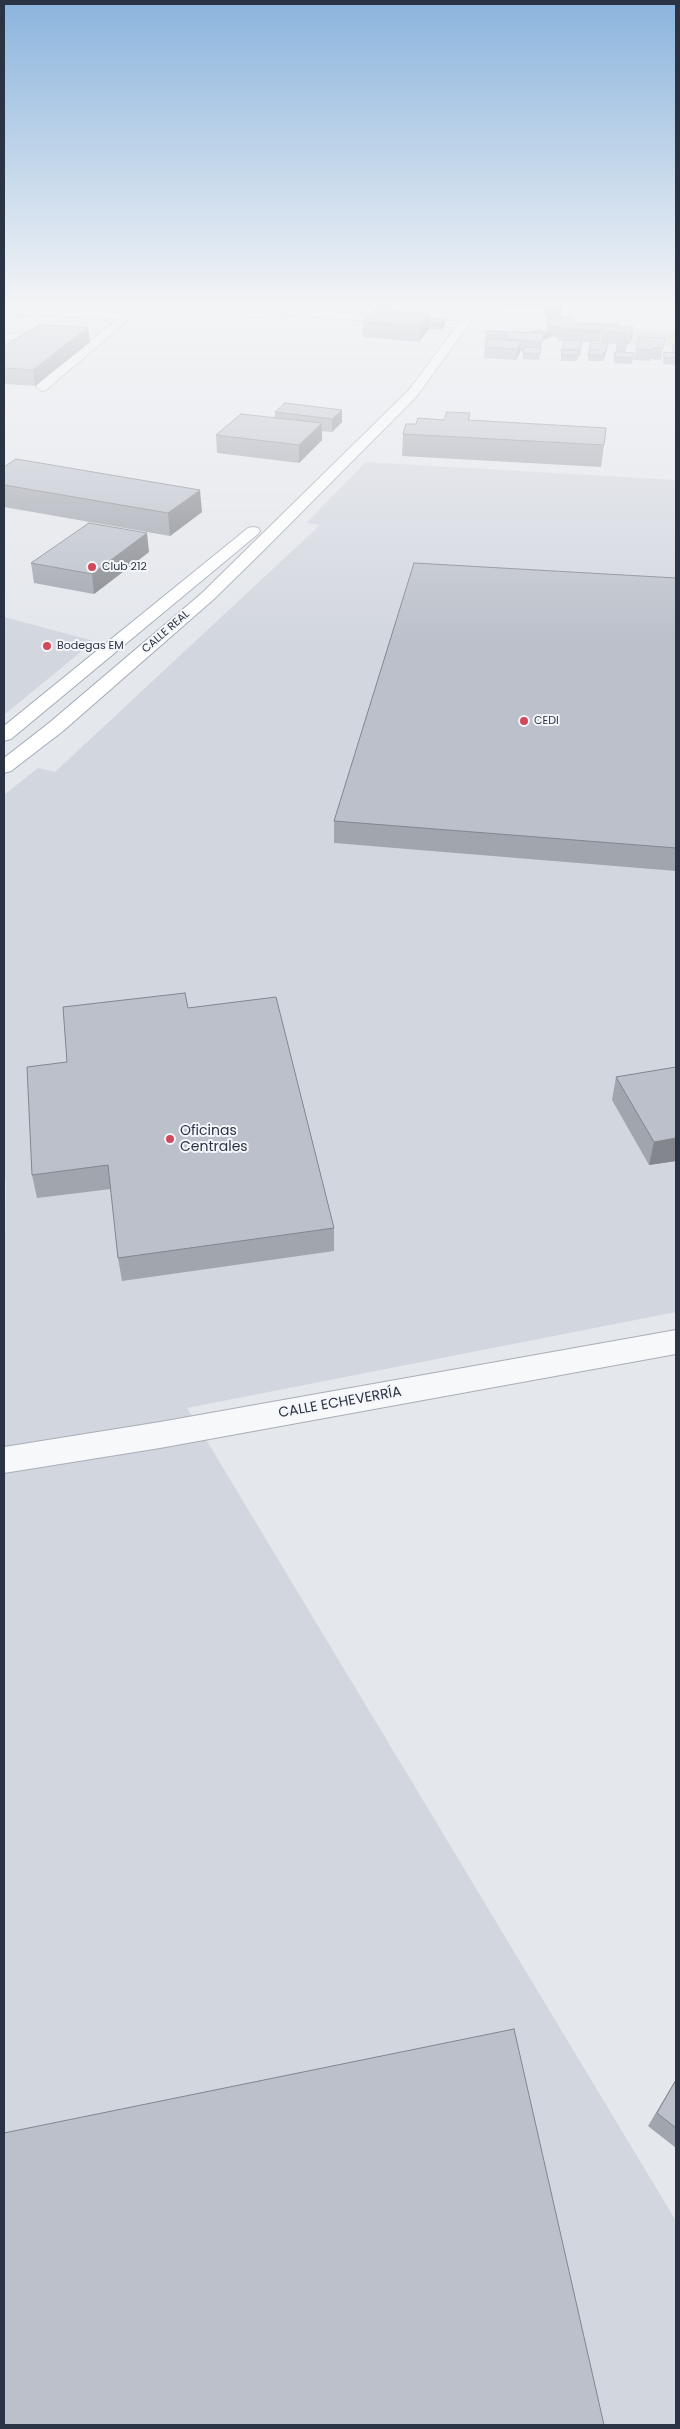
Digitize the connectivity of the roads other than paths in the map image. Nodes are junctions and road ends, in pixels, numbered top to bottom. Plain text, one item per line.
1 (387, 417) edge
2 (318, 486) junction
3 (216, 560) junction
4 (208, 596) junction
5 (144, 619) junction
6 (4, 735) edge
7 (4, 768) edge
8 (676, 1342) edge
9 (4, 1460) edge

1 - 2 main road, CALLE REAL
2 - 3 main road, CALLE REAL
2 - 4 main road, CALLE REAL
3 - 4 main road
3 - 5 main road, CALLE REAL
4 - 5 main road
4 - 7 main road, CALLE REAL
5 - 6 main road, CALLE REAL
8 - 9 street, CALLE ECHEVERRÍA

